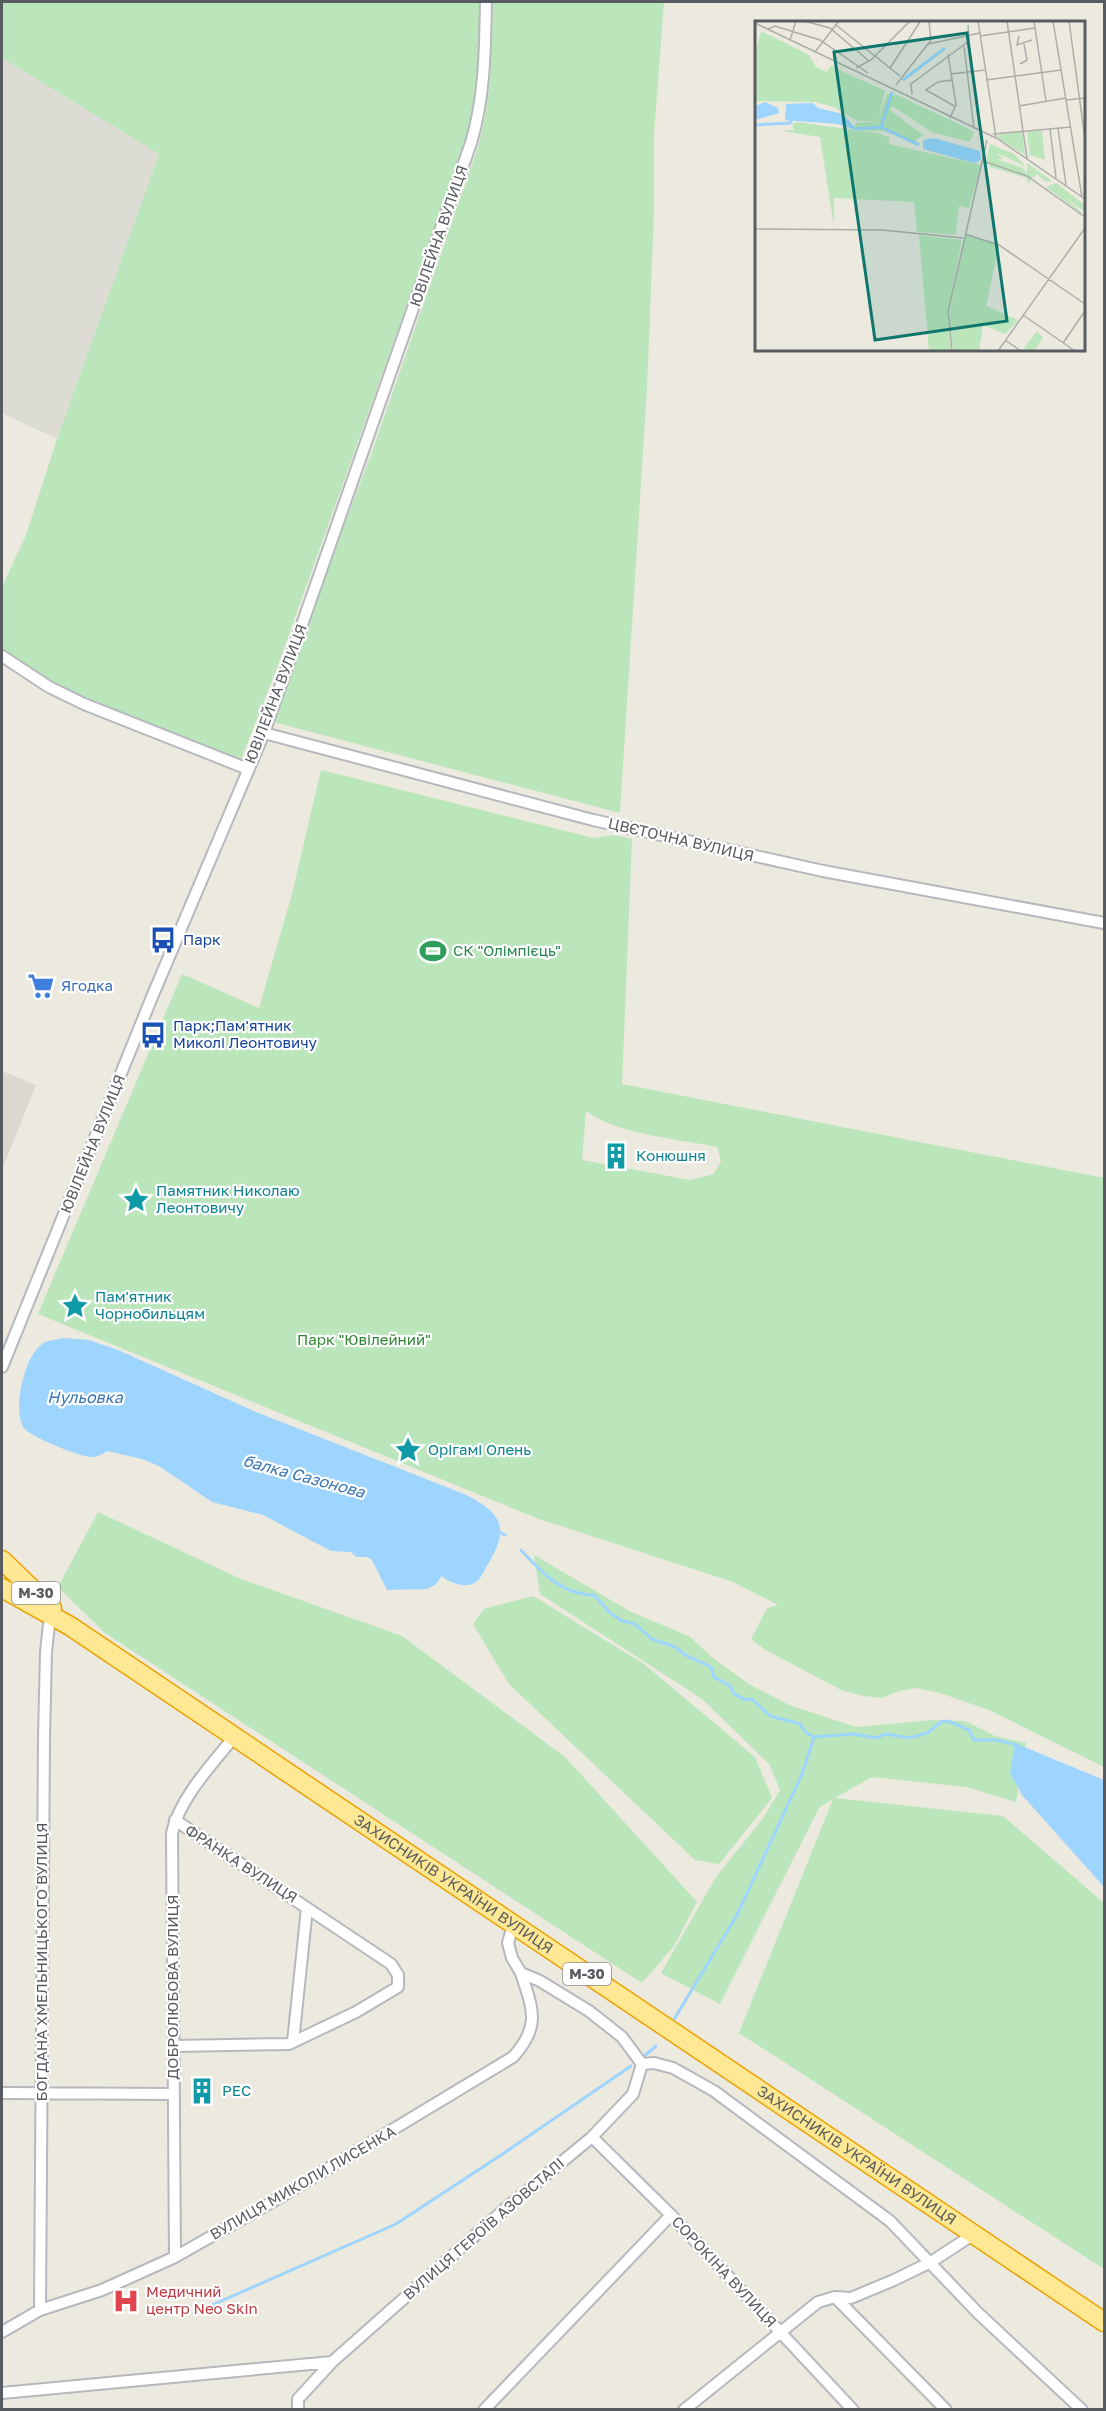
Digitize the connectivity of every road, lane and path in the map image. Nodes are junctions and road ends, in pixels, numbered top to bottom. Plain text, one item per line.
1 (486, 2) edge
2 (2, 656) edge
3 (264, 734) junction
4 (248, 769) junction
5 (1104, 923) edge
6 (6, 1342) edge
7 (2, 1366) edge
8 (2, 1560) edge
9 (2, 1588) edge
10 (50, 1615) junction
11 (70, 1626) junction
12 (234, 1737) junction
13 (175, 1820) junction
14 (307, 1908) junction
15 (513, 1924) junction
16 (521, 1973) junction
17 (293, 2042) junction
18 (174, 2046) junction
19 (642, 2064) junction
20 (2, 2093) edge
21 (42, 2094) junction
22 (174, 2094) junction
23 (592, 2137) junction
24 (671, 2215) junction
25 (974, 2234) junction
26 (175, 2257) junction
27 (931, 2262) junction
28 (835, 2297) junction
29 (40, 2310) junction
30 (1104, 2322) edge
31 (2, 2332) edge
32 (779, 2332) junction
33 (332, 2362) junction
34 (2, 2393) edge
35 (298, 2409) edge
36 (484, 2409) edge
37 (684, 2409) edge
38 (853, 2409) edge
39 (946, 2409) edge
40 (1082, 2409) edge

1 - 3 street, ЮВІЛЕЙНА ВУЛИЦЯ
2 - 4 street
3 - 4 street, ЮВІЛЕЙНА ВУЛИЦЯ
3 - 5 street, ЦВЄТОЧНА ВУЛИЦЯ
4 - 6 street, ЮВІЛЕЙНА ВУЛИЦЯ
6 - 7 street, ЮВІЛЕЙНА ВУЛИЦЯ
8 - 11 highway, ЗАХИСНИКІВ УКРАЇНИ ВУЛИЦЯ / М-30
9 - 10 highway, ЗАХИСНИКІВ УКРАЇНИ ВУЛИЦЯ / М-30
10 - 11 highway, ЗАХИСНИКІВ УКРАЇНИ ВУЛИЦЯ / М-30
10 - 21 street, БОГДАНА ХМЕЛЬНИЦЬКОГО ВУЛИЦЯ
11 - 12 highway, ЗАХИСНИКІВ УКРАЇНИ ВУЛИЦЯ / М-30
12 - 13 street, ДОБРОЛЮБОВА ВУЛИЦЯ
12 - 15 highway, ЗАХИСНИКІВ УКРАЇНИ ВУЛИЦЯ / М-30
13 - 14 street, ФРАНКА ВУЛИЦЯ
13 - 18 street, ДОБРОЛЮБОВА ВУЛИЦЯ
14 - 17 street, ФРАНКА ВУЛИЦЯ
14 - 17 street, ФРАНКА ВУЛИЦЯ
15 - 16 street, ВУЛИЦЯ МИКОЛИ ЛИСЕНКА
15 - 25 highway, ЗАХИСНИКІВ УКРАЇНИ ВУЛИЦЯ / М-30
16 - 19 street
16 - 26 street, ВУЛИЦЯ МИКОЛИ ЛИСЕНКА
17 - 18 street, ФРАНКА ВУЛИЦЯ
18 - 22 street, ДОБРОЛЮБОВА ВУЛИЦЯ
19 - 23 street, ВУЛИЦЯ ГЕРОЇВ АЗОВСТАЛІ
19 - 27 street
20 - 21 street
21 - 22 street
21 - 29 street, БОГДАНА ХМЕЛЬНИЦЬКОГО ВУЛИЦЯ
22 - 26 street, ДОБРОЛЮБОВА ВУЛИЦЯ
23 - 24 street, СОРОКІНА ВУЛИЦЯ
23 - 33 street, ВУЛИЦЯ ГЕРОЇВ АЗОВСТАЛІ
24 - 32 street, СОРОКІНА ВУЛИЦЯ
24 - 36 street
25 - 27 street
25 - 30 highway, ЗАХИСНИКІВ УКРАЇНИ ВУЛИЦЯ / М-30
26 - 29 street, ВУЛИЦЯ МИКОЛИ ЛИСЕНКА
27 - 28 street
27 - 40 street
28 - 32 street
28 - 39 street
29 - 31 street, ВУЛИЦЯ МИКОЛИ ЛИСЕНКА
32 - 37 street
32 - 38 street, СОРОКІНА ВУЛИЦЯ
33 - 34 street
33 - 35 street, ВУЛИЦЯ ГЕРОЇВ АЗОВСТАЛІ

